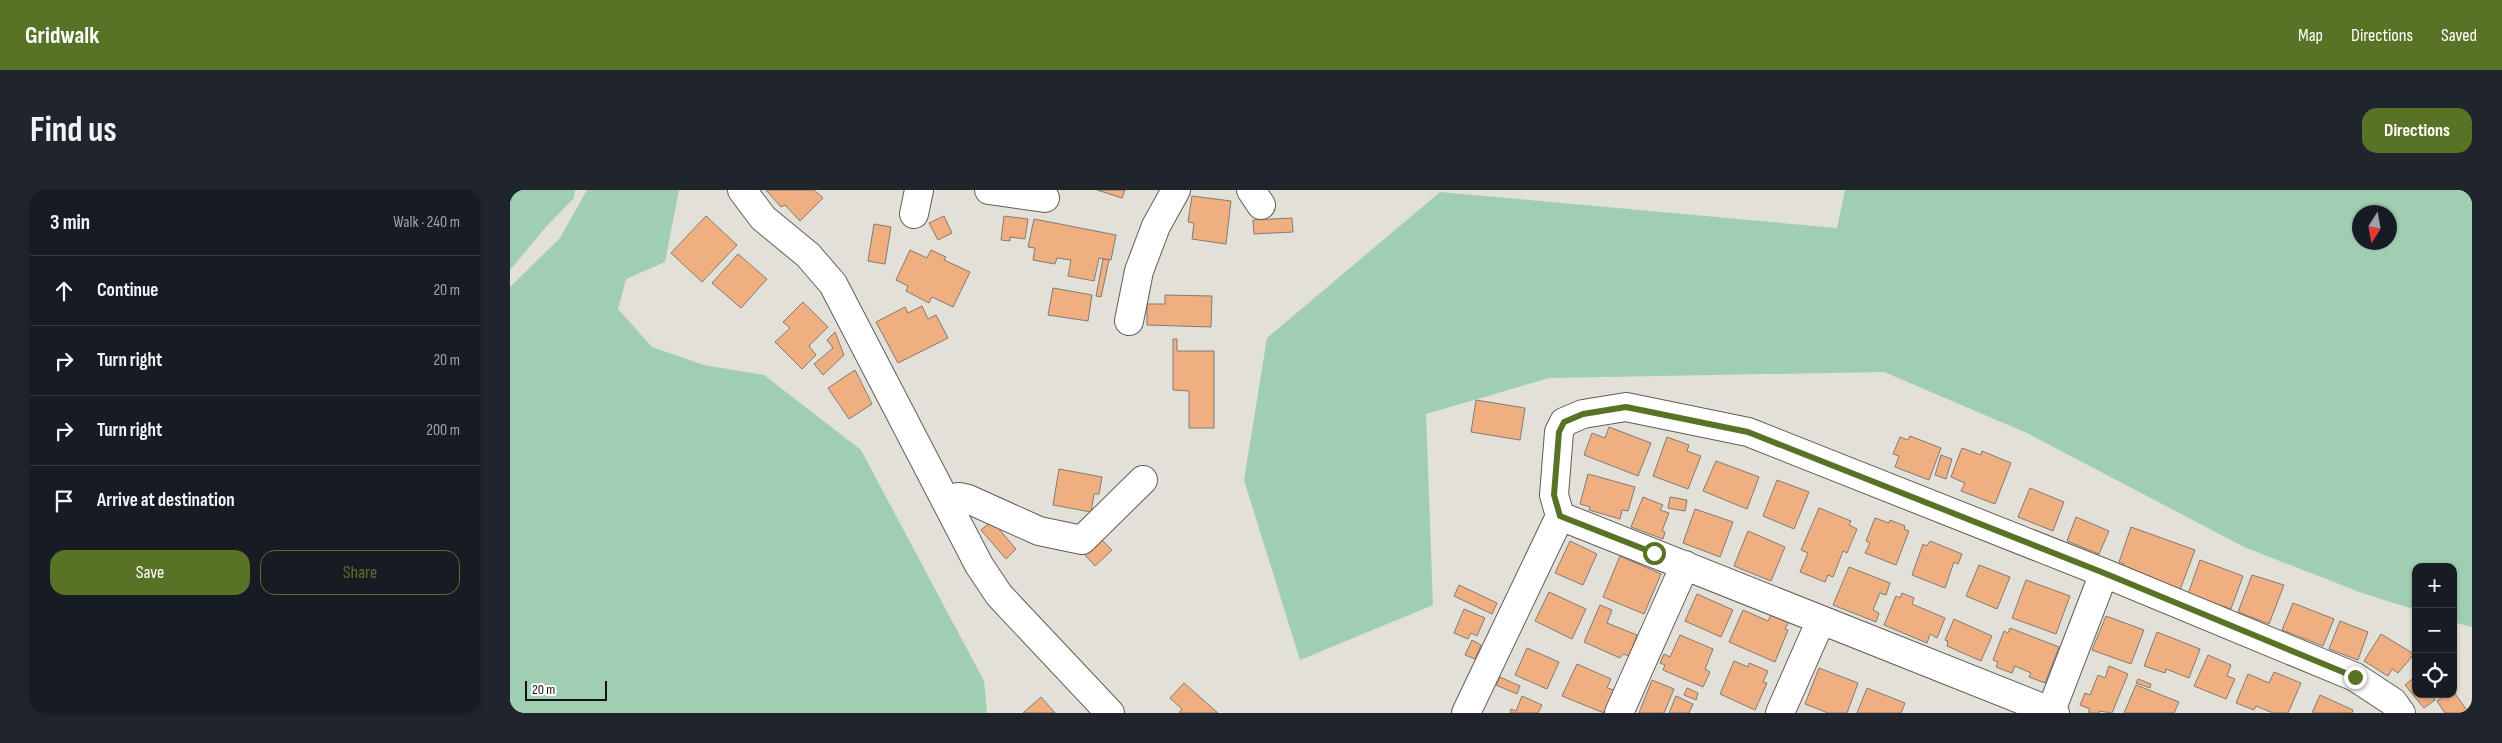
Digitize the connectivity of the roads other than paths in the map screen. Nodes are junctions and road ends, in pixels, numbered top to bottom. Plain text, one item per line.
1 (742, 190) edge
2 (989, 190) edge
3 (1176, 190) edge
4 (1045, 198) dead end
5 (1129, 321) dead end
6 (1143, 480) dead end
7 (945, 500) junction
8 (1560, 516) junction
9 (1685, 565) junction
10 (2104, 573) junction
11 (1821, 620) junction
12 (2053, 712) edge
13 (1110, 713) edge
14 (1466, 713) edge
15 (1619, 713) edge
16 (1780, 713) edge
17 (2401, 713) edge

1 - 7 street
2 - 4 street
3 - 5 street
6 - 7 street
7 - 13 street
8 - 9 street
8 - 10 street
8 - 14 street
9 - 11 street
9 - 15 street
10 - 12 street
10 - 17 street
11 - 12 street
11 - 16 street

